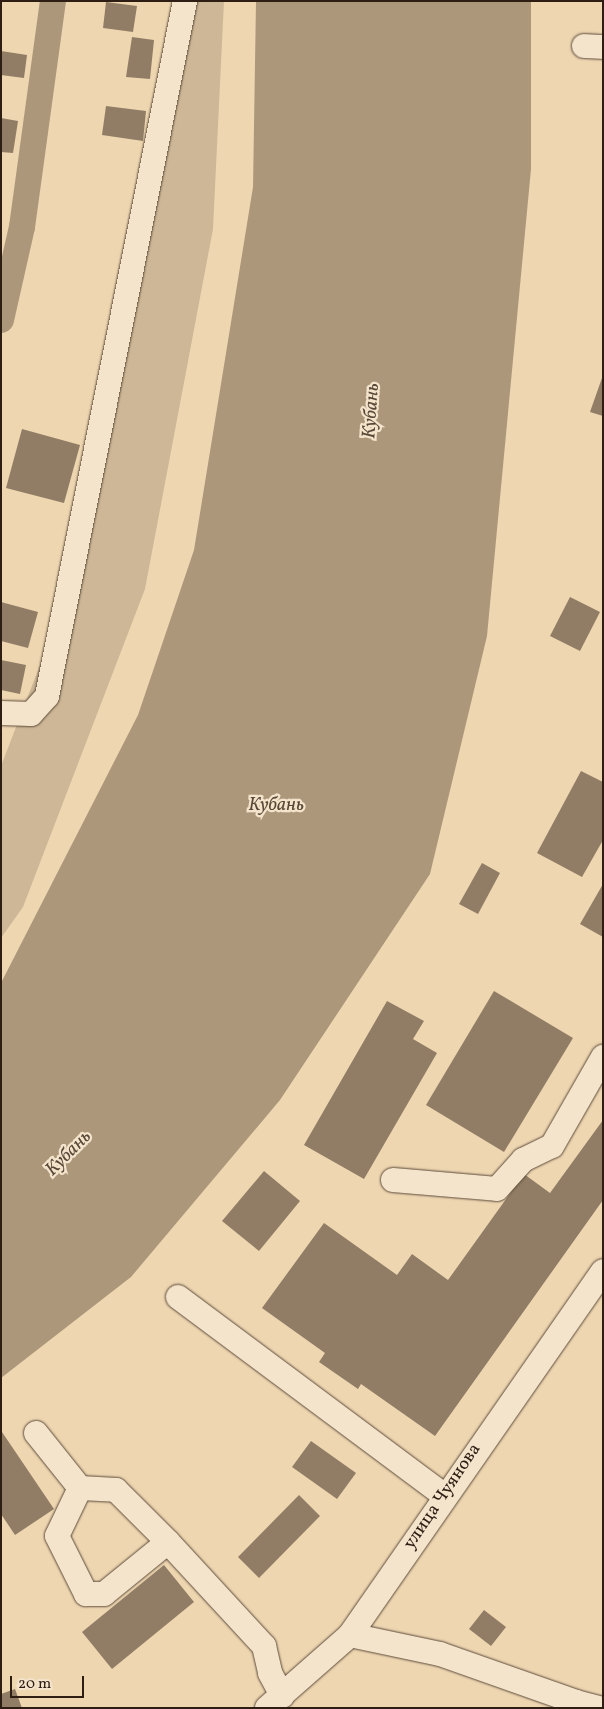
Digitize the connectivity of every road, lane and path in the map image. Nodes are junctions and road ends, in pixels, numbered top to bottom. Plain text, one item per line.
1 (184, 1) edge
2 (1, 713) edge
3 (603, 1056) edge
4 (393, 1180) dead end
5 (603, 1271) edge
6 (178, 1297) dead end
7 (595, 1298) edge
8 (36, 1433) dead end
9 (80, 1488) junction
10 (444, 1495) junction
11 (168, 1542) junction
12 (350, 1635) junction
13 (275, 1702) edge
14 (577, 1705) edge
15 (600, 1708) edge

1 - 2 street
3 - 4 street
5 - 7 street, улица Чуянова
6 - 10 street
7 - 10 street, улица Чуянова
8 - 9 street
9 - 11 street
9 - 11 street
10 - 12 street, улица Чуянова
11 - 13 street
12 - 13 street, улица Чуянова
12 - 14 street
14 - 15 street

